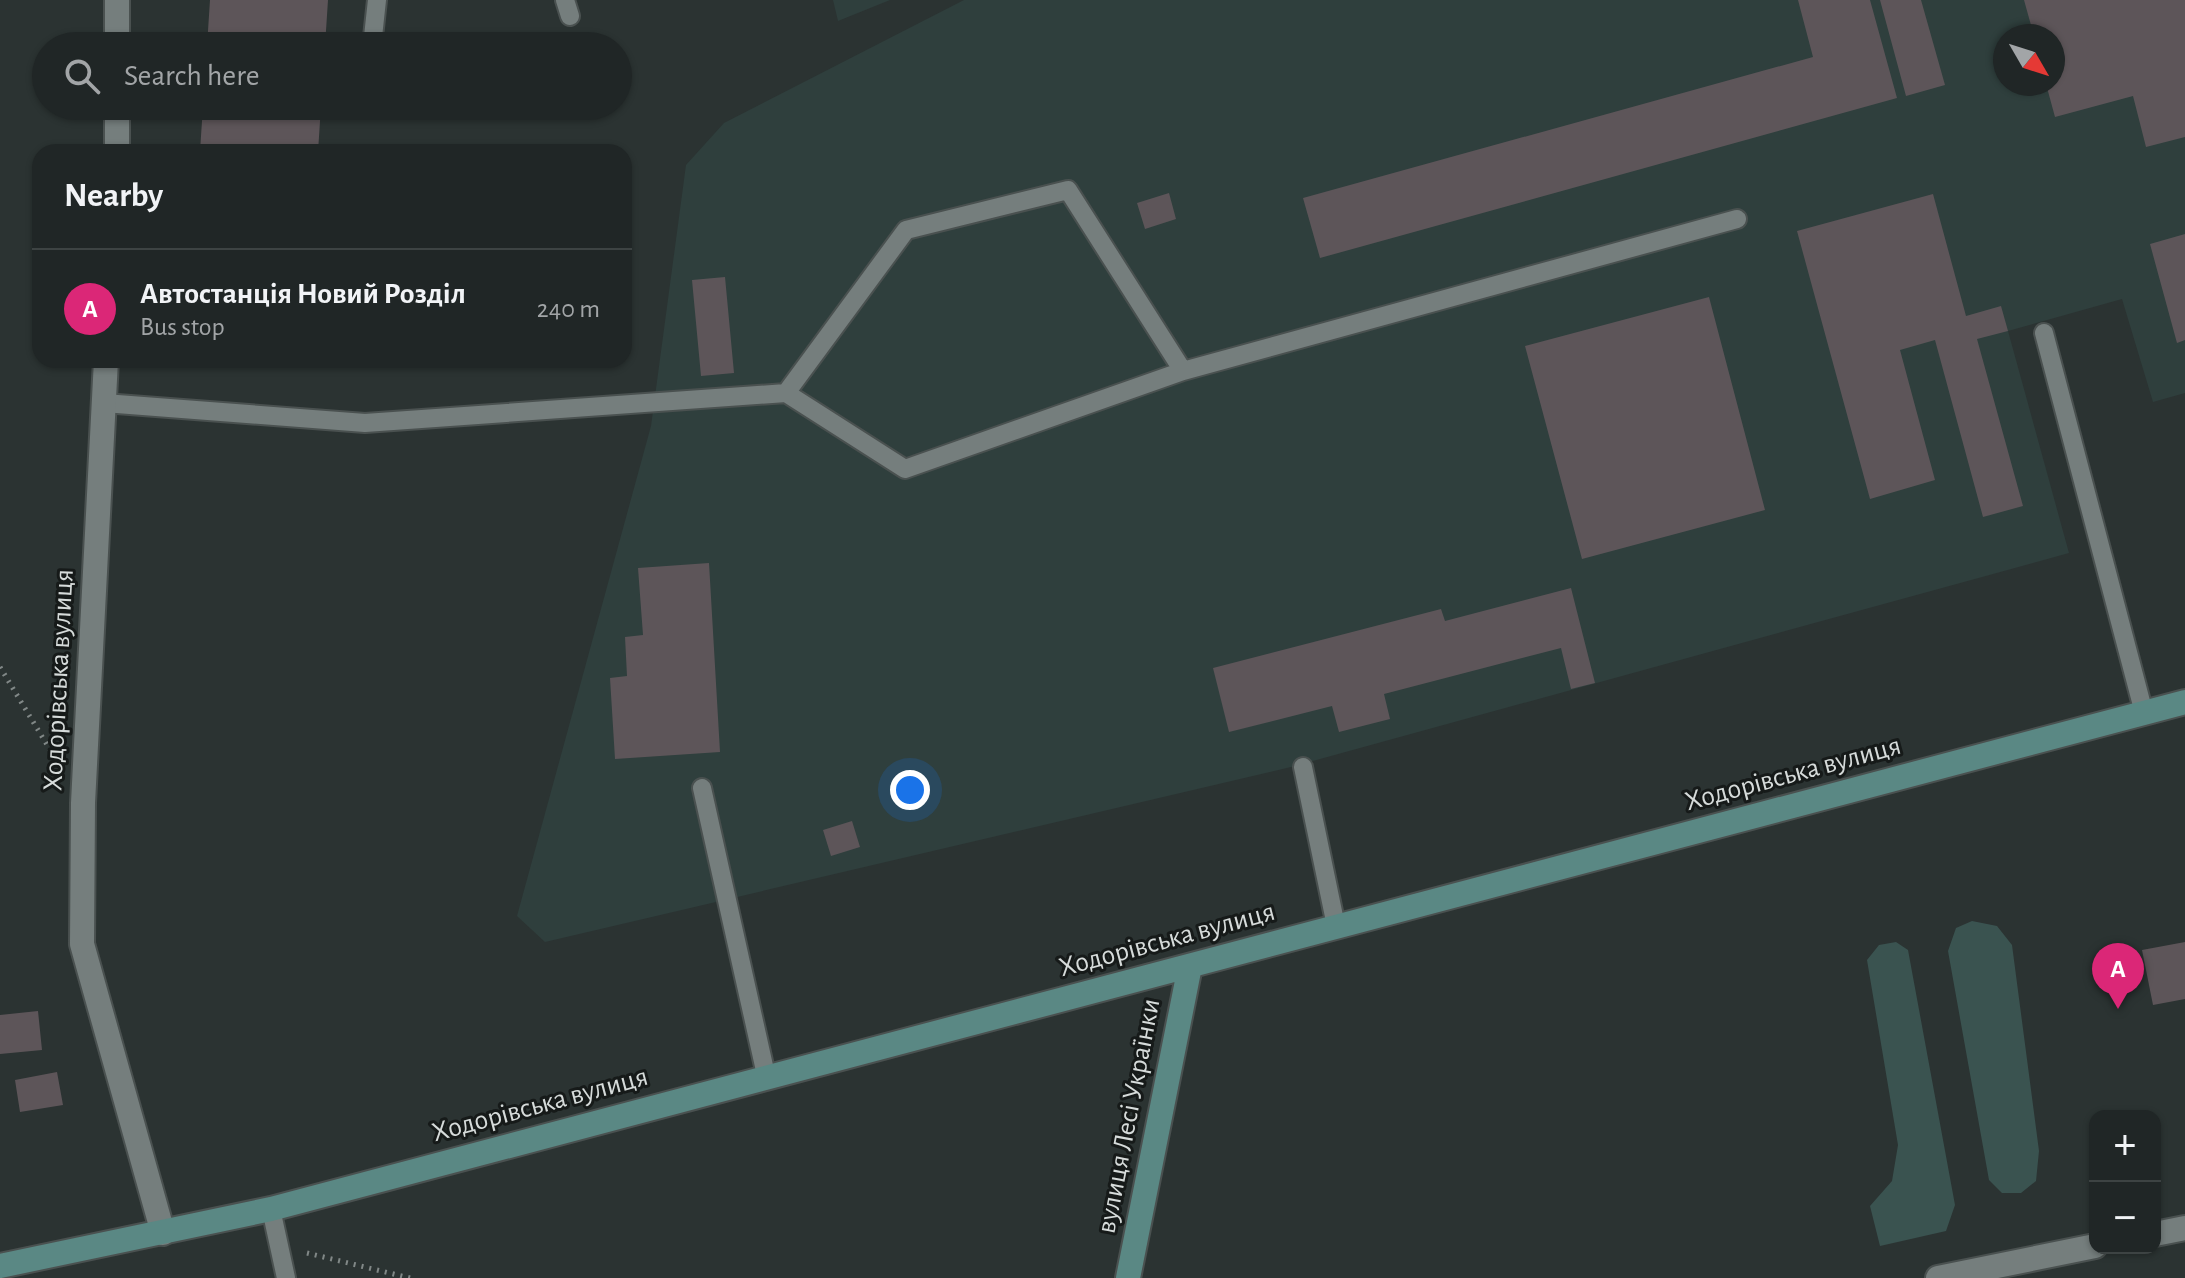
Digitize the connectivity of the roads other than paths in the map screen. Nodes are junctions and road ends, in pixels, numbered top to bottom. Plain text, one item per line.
1 (117, 0) edge
2 (377, 0) edge
3 (117, 32) edge
4 (374, 32) edge
5 (117, 120) edge
6 (117, 144) edge
7 (1737, 219) dead end
8 (2044, 333) dead end
9 (106, 368) edge
10 (1183, 371) junction
11 (786, 393) junction
12 (104, 403) junction
13 (2185, 702) edge
14 (2144, 713) junction
15 (1303, 767) dead end
16 (702, 788) dead end
17 (1336, 926) junction
18 (1190, 966) junction
19 (766, 1075) junction
20 (271, 1209) junction
21 (2185, 1228) edge
22 (163, 1233) junction
23 (2161, 1233) edge
24 (2089, 1247) edge
25 (0, 1266) edge
26 (286, 1278) edge
27 (1128, 1278) edge
28 (1938, 1278) edge

1 - 3 street
2 - 4 lane
5 - 6 street
7 - 10 lane
8 - 14 lane
9 - 12 street, Ходорівська вулиця
10 - 11 lane
10 - 11 lane
11 - 12 lane
12 - 22 street, Ходорівська вулиця
13 - 14 main road, Ходорівська вулиця
14 - 17 main road, Ходорівська вулиця
15 - 17 lane
16 - 19 lane
17 - 18 main road, Ходорівська вулиця
18 - 19 main road, Ходорівська вулиця
18 - 27 main road, вулиця Лесі Українки
19 - 20 main road, Ходорівська вулиця
20 - 22 main road, Ходорівська вулиця
20 - 26 lane
21 - 23 street
22 - 25 main road, Ходорівська вулиця
24 - 28 street

